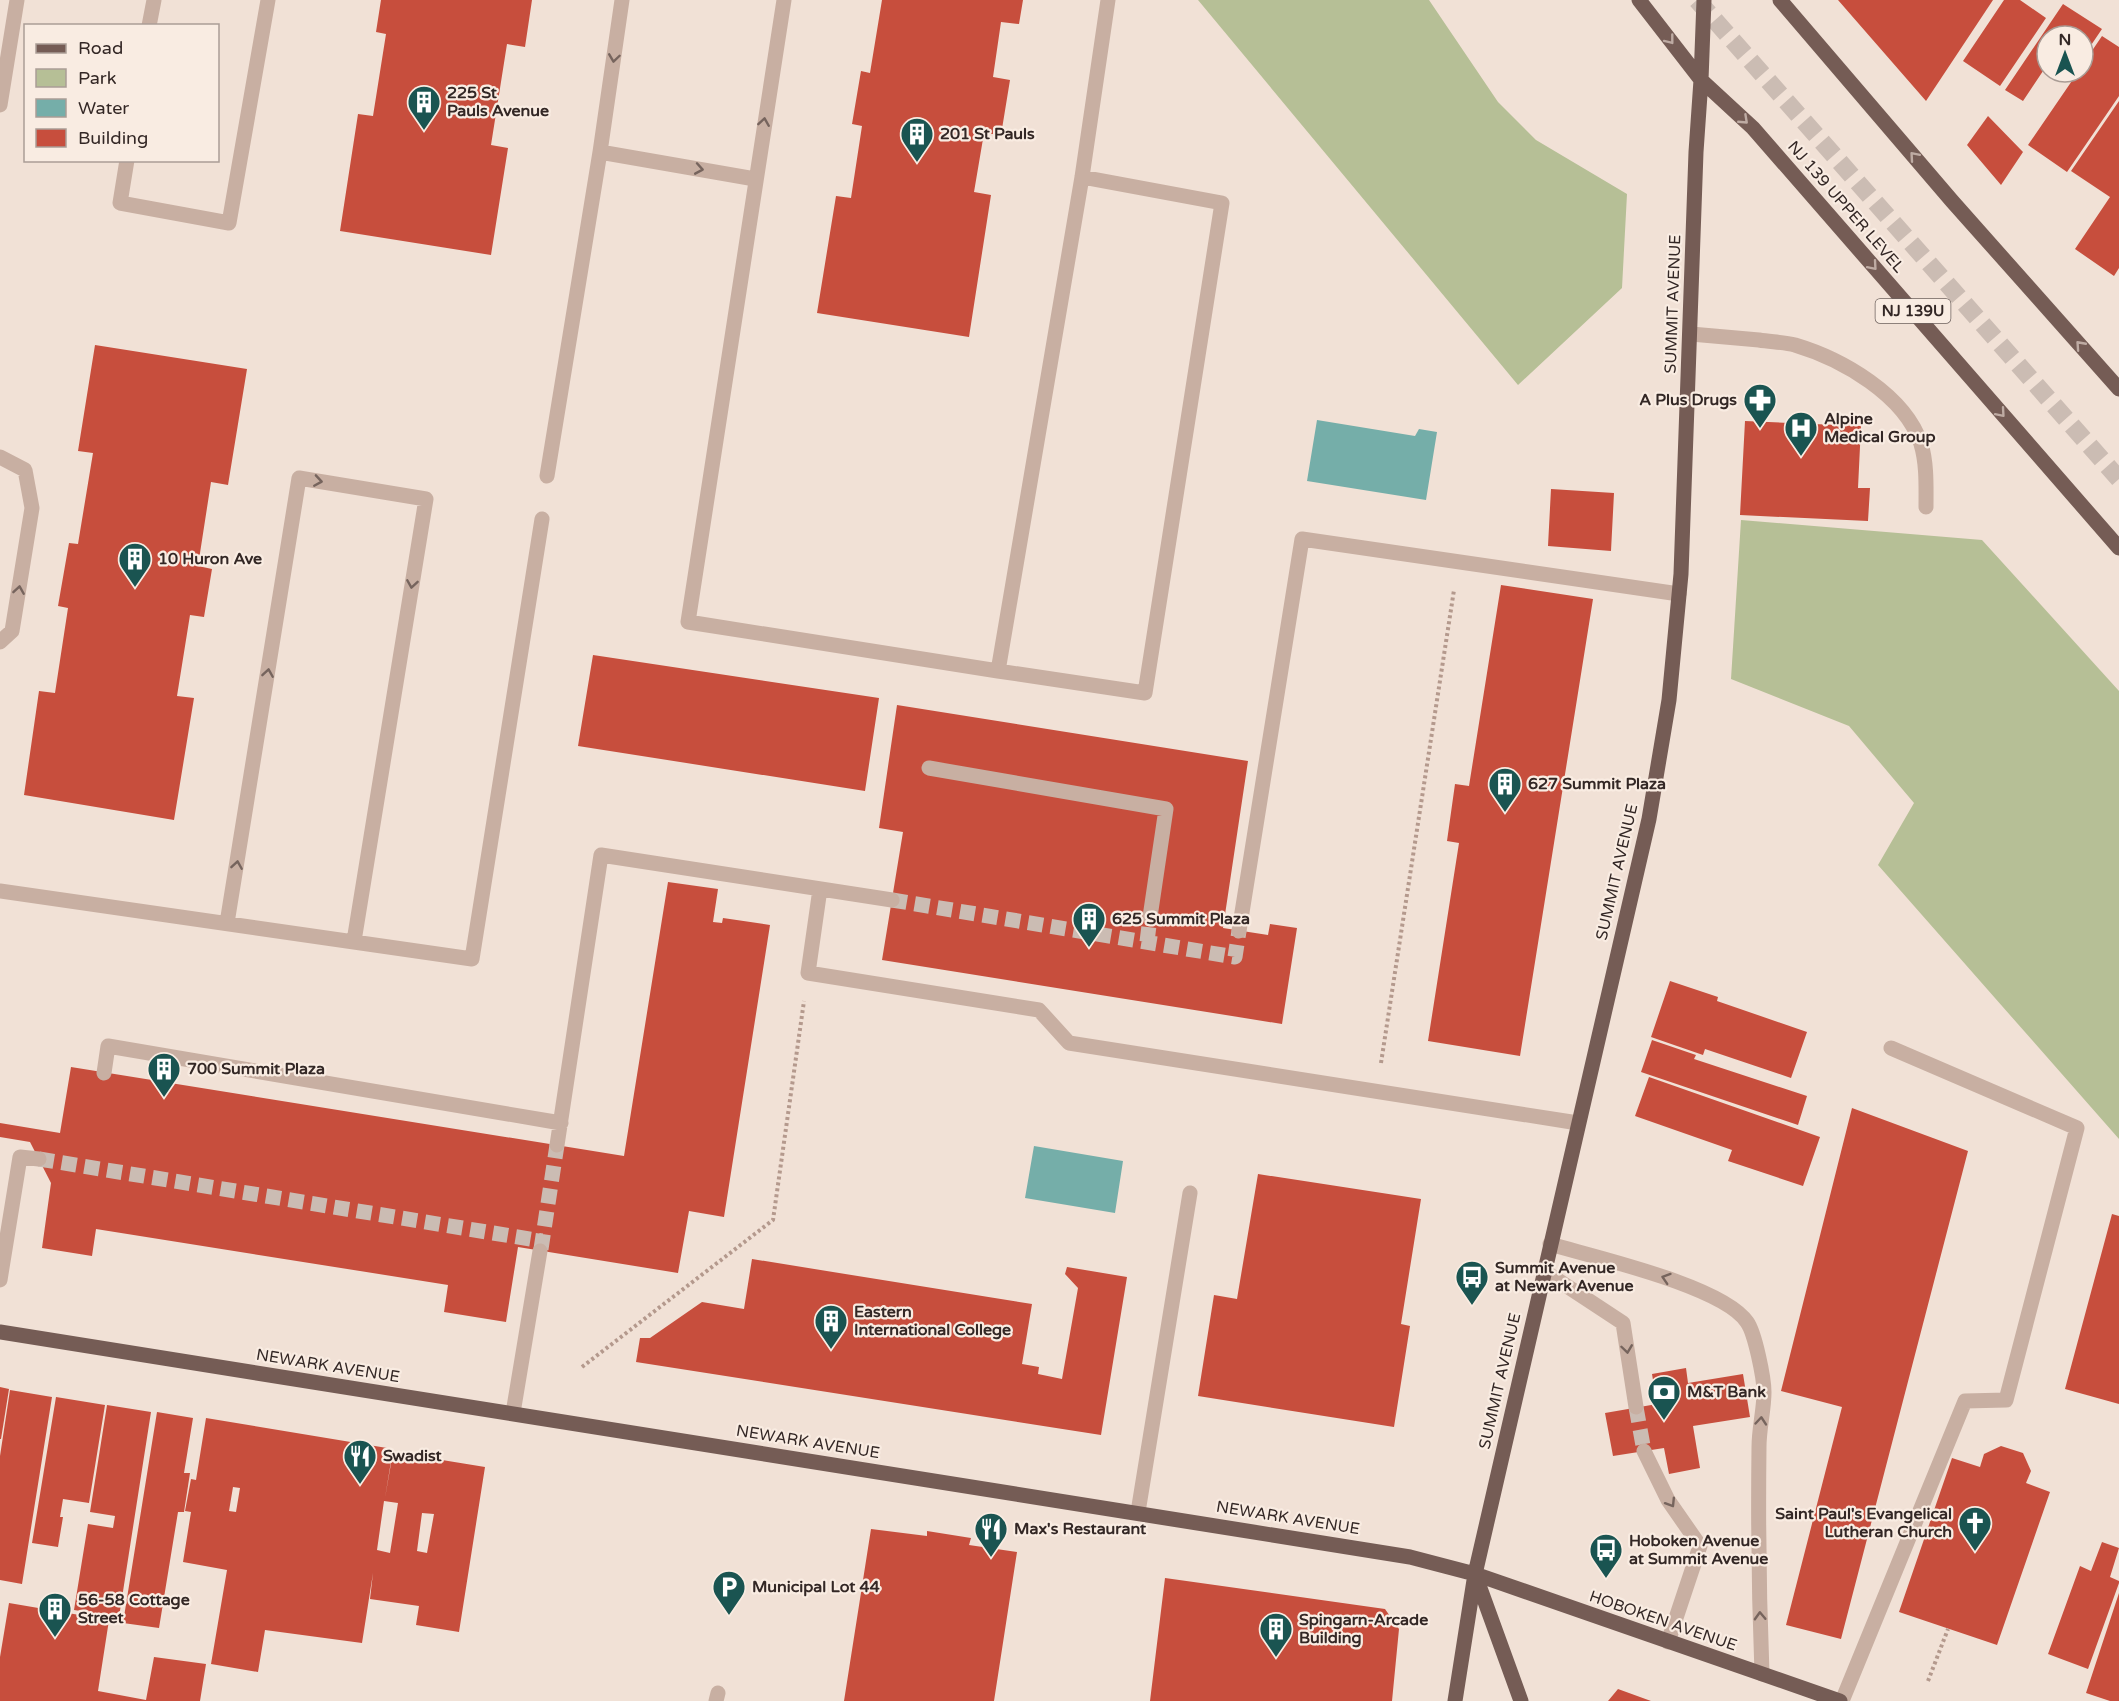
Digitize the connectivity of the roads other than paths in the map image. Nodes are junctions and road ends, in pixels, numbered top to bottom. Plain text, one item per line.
1 (17, 0) edge
2 (154, 0) edge
3 (268, 0) edge
4 (622, 0) edge
5 (784, 0) edge
6 (1108, 0) edge
7 (1639, 0) edge
8 (1704, 0) edge
9 (1780, 0) edge
10 (149, 24) edge
11 (1701, 80) junction
12 (0, 105) edge
13 (600, 152) junction
14 (127, 162) edge
15 (1082, 177) junction
16 (755, 179) junction
17 (1691, 334) junction
18 (2119, 389) edge
19 (0, 457) edge
20 (547, 476) dead end
21 (1926, 507) dead end
22 (542, 519) dead end
23 (2119, 548) edge
24 (1679, 594) junction
25 (0, 642) edge
26 (998, 671) junction
27 (929, 768) dead end
28 (820, 889) junction
29 (0, 891) edge
30 (892, 900) tunnel mouth
31 (1150, 917) tunnel mouth
32 (227, 923) junction
33 (1239, 931) tunnel mouth
34 (354, 941) junction
35 (1891, 1048) dead end
36 (104, 1073) dead end
37 (561, 1123) junction
38 (1578, 1123) junction
39 (557, 1145) tunnel mouth
40 (39, 1159) tunnel mouth
41 (1190, 1193) dead end
42 (1550, 1244) junction
43 (540, 1251) tunnel mouth
44 (1544, 1271) junction
45 (0, 1280) edge
46 (0, 1332) edge
47 (1636, 1407) tunnel mouth
48 (513, 1413) junction
49 (1644, 1451) tunnel mouth
50 (1138, 1512) junction
51 (1474, 1575) junction
52 (1668, 1642) junction
53 (1762, 1674) junction
54 (1455, 1701) edge
55 (1521, 1701) edge
56 (1841, 1701) edge

1 - 12 street
2 - 10 street
3 - 14 street
4 -> 13 street
16 -> 5 street
6 - 15 street
7 -> 11 main road, NJ 139 UPPER LEVEL / NJ 139U
8 - 11 main road, SUMMIT AVENUE
18 -> 9 main road
11 - 17 main road, SUMMIT AVENUE
11 -> 23 main road, NJ 139 UPPER LEVEL / NJ 139U
13 -> 16 street
13 - 20 street
15 - 26 street
15 - 26 street
16 - 26 street
17 - 21 street
17 - 24 main road, SUMMIT AVENUE
25 -> 19 street
22 - 34 street
24 - 33 street
24 - 38 main road, SUMMIT AVENUE
27 - 31 street
28 - 30 street
28 - 37 street
28 - 38 street
29 - 32 street
32 - 34 street
32 -> 34 street
35 - 56 street
36 - 37 street
37 - 39 street
38 - 42 main road, SUMMIT AVENUE
40 - 45 street
41 - 50 street
42 - 44 main road, SUMMIT AVENUE
53 -> 42 street
43 - 48 street
44 -> 47 street
44 - 51 main road, SUMMIT AVENUE
46 - 48 main road, NEWARK AVENUE
48 - 50 main road, NEWARK AVENUE
49 -> 52 street
50 - 51 main road, NEWARK AVENUE
51 - 52 main road, HOBOKEN AVENUE
51 - 54 main road, SUMMIT AVENUE
51 - 55 main road
52 - 53 main road, HOBOKEN AVENUE
53 - 56 main road, HOBOKEN AVENUE

